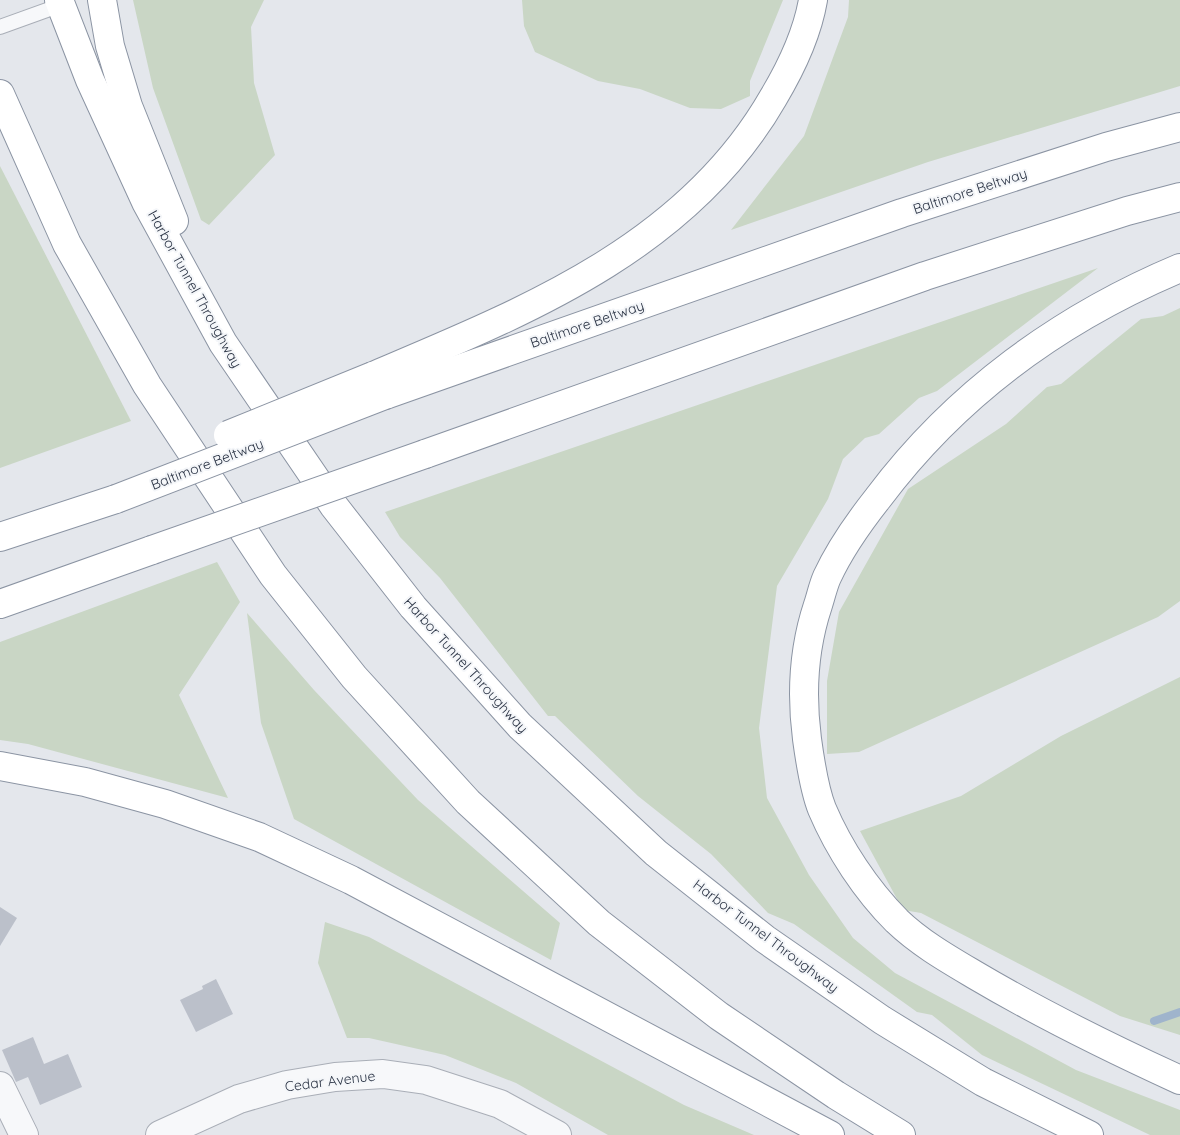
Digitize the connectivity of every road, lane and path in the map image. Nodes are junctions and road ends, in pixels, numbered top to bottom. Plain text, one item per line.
1 (102, 0) edge
2 (813, 0) edge
3 (60, 3) edge
4 (0, 27) edge
5 (0, 94) edge
6 (1180, 127) edge
7 (1180, 197) edge
8 (1180, 268) edge
9 (223, 343) junction
10 (379, 385) junction
11 (111, 492) junction
12 (0, 529) edge
13 (0, 537) edge
14 (0, 604) edge
15 (0, 766) edge
16 (1180, 1080) edge
17 (0, 1086) edge
18 (24, 1135) edge
19 (160, 1135) edge
20 (557, 1135) edge
21 (830, 1135) edge
22 (901, 1135) edge
23 (1089, 1135) edge

1 - 9 highway
2 - 10 highway
3 - 4 lane
3 - 9 highway, Harbor Tunnel Throughway
5 - 22 highway
6 - 10 highway, Baltimore Beltway
7 - 14 highway, bridge
8 - 16 highway
9 - 23 highway, Harbor Tunnel Throughway
10 - 11 highway, Baltimore Beltway, bridge
11 - 12 highway
11 - 13 highway, Baltimore Beltway
15 - 21 highway
17 - 18 street
19 - 20 street, Cedar Avenue

